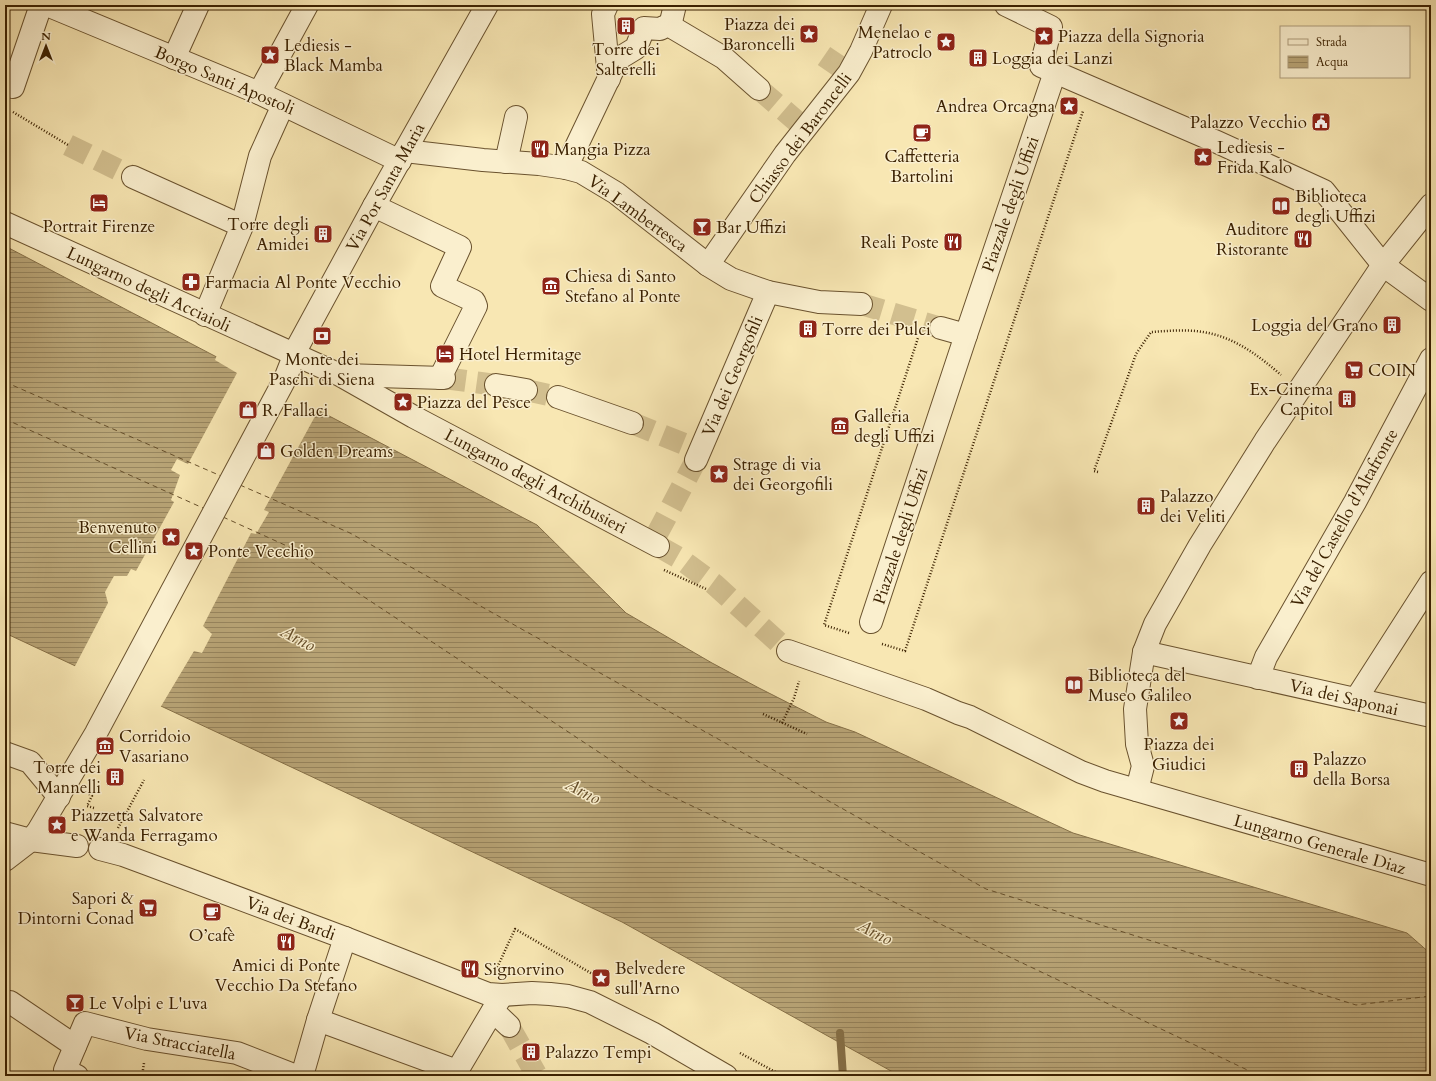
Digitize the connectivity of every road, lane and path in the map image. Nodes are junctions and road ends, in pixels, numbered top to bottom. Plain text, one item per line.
1 (41, 5) edge
2 (47, 5) edge
3 (198, 5) edge
4 (307, 5) edge
5 (487, 5) edge
6 (607, 5) edge
7 (675, 5) edge
8 (881, 5) edge
9 (1006, 5) edge
10 (89, 13) edge
11 (670, 26) junction
12 (174, 58) junction
13 (1060, 75) junction
14 (609, 80) junction
15 (12, 87) dead end
16 (759, 89) tunnel mouth
17 (259, 93) junction
18 (283, 105) junction
19 (10, 111) dead end
20 (516, 117) dead end
21 (68, 145) tunnel mouth
22 (402, 156) junction
23 (506, 162) junction
24 (566, 168) junction
25 (133, 177) tunnel mouth
26 (1431, 205) edge
27 (374, 206) junction
28 (5, 223) edge
29 (242, 226) junction
30 (708, 265) junction
31 (1383, 265) junction
32 (768, 292) junction
33 (1431, 300) edge
34 (861, 304) tunnel mouth
35 (205, 315) junction
36 (942, 328) tunnel mouth
37 (966, 335) junction
38 (1431, 359) edge
39 (289, 368) junction
40 (340, 376) junction
41 (496, 385) tunnel mouth
42 (526, 390) tunnel mouth
43 (1299, 391) junction
44 (558, 397) tunnel mouth
45 (632, 423) tunnel mouth
46 (697, 453) tunnel mouth
47 (1098, 472) dead end
48 (655, 542) tunnel mouth
49 (670, 573) dead end
50 (1431, 582) edge
51 (706, 589) dead end
52 (871, 622) dead end
53 (788, 651) tunnel mouth
54 (1144, 652) junction
55 (1258, 678) junction
56 (794, 698) dead end
57 (1356, 699) junction
58 (763, 714) dead end
59 (1431, 716) edge
60 (782, 723) junction
61 (807, 734) dead end
62 (5, 753) edge
63 (144, 780) dead end
64 (1137, 790) junction
65 (59, 797) junction
66 (116, 817) dead end
67 (5, 832) edge
68 (31, 840) junction
69 (77, 846) dead end
70 (100, 849) dead end
71 (5, 860) edge
72 (1431, 875) edge
73 (345, 938) junction
74 (601, 980) dead end
75 (492, 993) junction
76 (10, 1002) dead end
77 (318, 1020) junction
78 (509, 1026) tunnel mouth
79 (75, 1046) junction
80 (71, 1073) edge
81 (296, 1076) edge
82 (302, 1076) edge
83 (726, 1076) edge

1 - 15 street
2 - 10 street, Borgo Santi Apostoli
3 - 12 street
4 - 17 street
5 - 22 street, Via Por Santa Maria
6 - 14 street
7 - 11 street
8 - 30 street, Chiasso dei Baroncelli
9 - 13 street
10 - 12 street, Borgo Santi Apostoli
11 - 14 street
11 - 16 street
12 - 17 street, Borgo Santi Apostoli
13 - 31 street
13 - 37 street, Piazzale degli Uffizi
14 - 24 street
17 - 18 street, Borgo Santi Apostoli
18 - 22 street, Borgo Santi Apostoli
18 - 29 street
19 - 21 path
20 - 23 street
22 - 23 street, Via Lambertesca
22 - 27 street, Via Por Santa Maria
23 - 24 street, Via Lambertesca
24 - 30 street, Via Lambertesca
25 - 29 street
26 - 31 street
27 - 39 street, Via Por Santa Maria
27 - 40 street
28 - 35 street, Lungarno degli Acciaioli
29 - 35 street
30 - 32 street, Via Lambertesca
31 - 33 street
31 - 43 street
32 - 34 street, Via Lambertesca
32 - 46 street, Via dei Georgofili
35 - 39 street, Lungarno degli Acciaioli
36 - 37 street
37 - 52 street, Piazzale degli Uffizi
38 - 55 street, Via del Castello d'Altafronte
39 - 40 street
39 - 65 street
40 - 48 street, Lungarno degli Archibusieri
41 - 42 street
43 - 47 path
43 - 54 street
44 - 45 street
49 - 51 path
50 - 57 street
53 - 64 street
54 - 55 street
54 - 64 street
55 - 57 street, Via dei Saponai
56 - 60 path
57 - 59 street, Via dei Saponai
58 - 60 path
60 - 61 path
62 - 65 street
63 - 66 path
64 - 72 street, Lungarno Generale Diaz
65 - 68 street
67 - 68 street
68 - 69 street
68 - 71 street
70 - 73 street, Via dei Bardi
73 - 75 street, Via dei Bardi
73 - 77 street
74 - 75 path
75 - 77 street
75 - 78 street
75 - 83 street
76 - 79 street
77 - 82 street
79 - 80 street
79 - 81 street, Via Stracciatella

